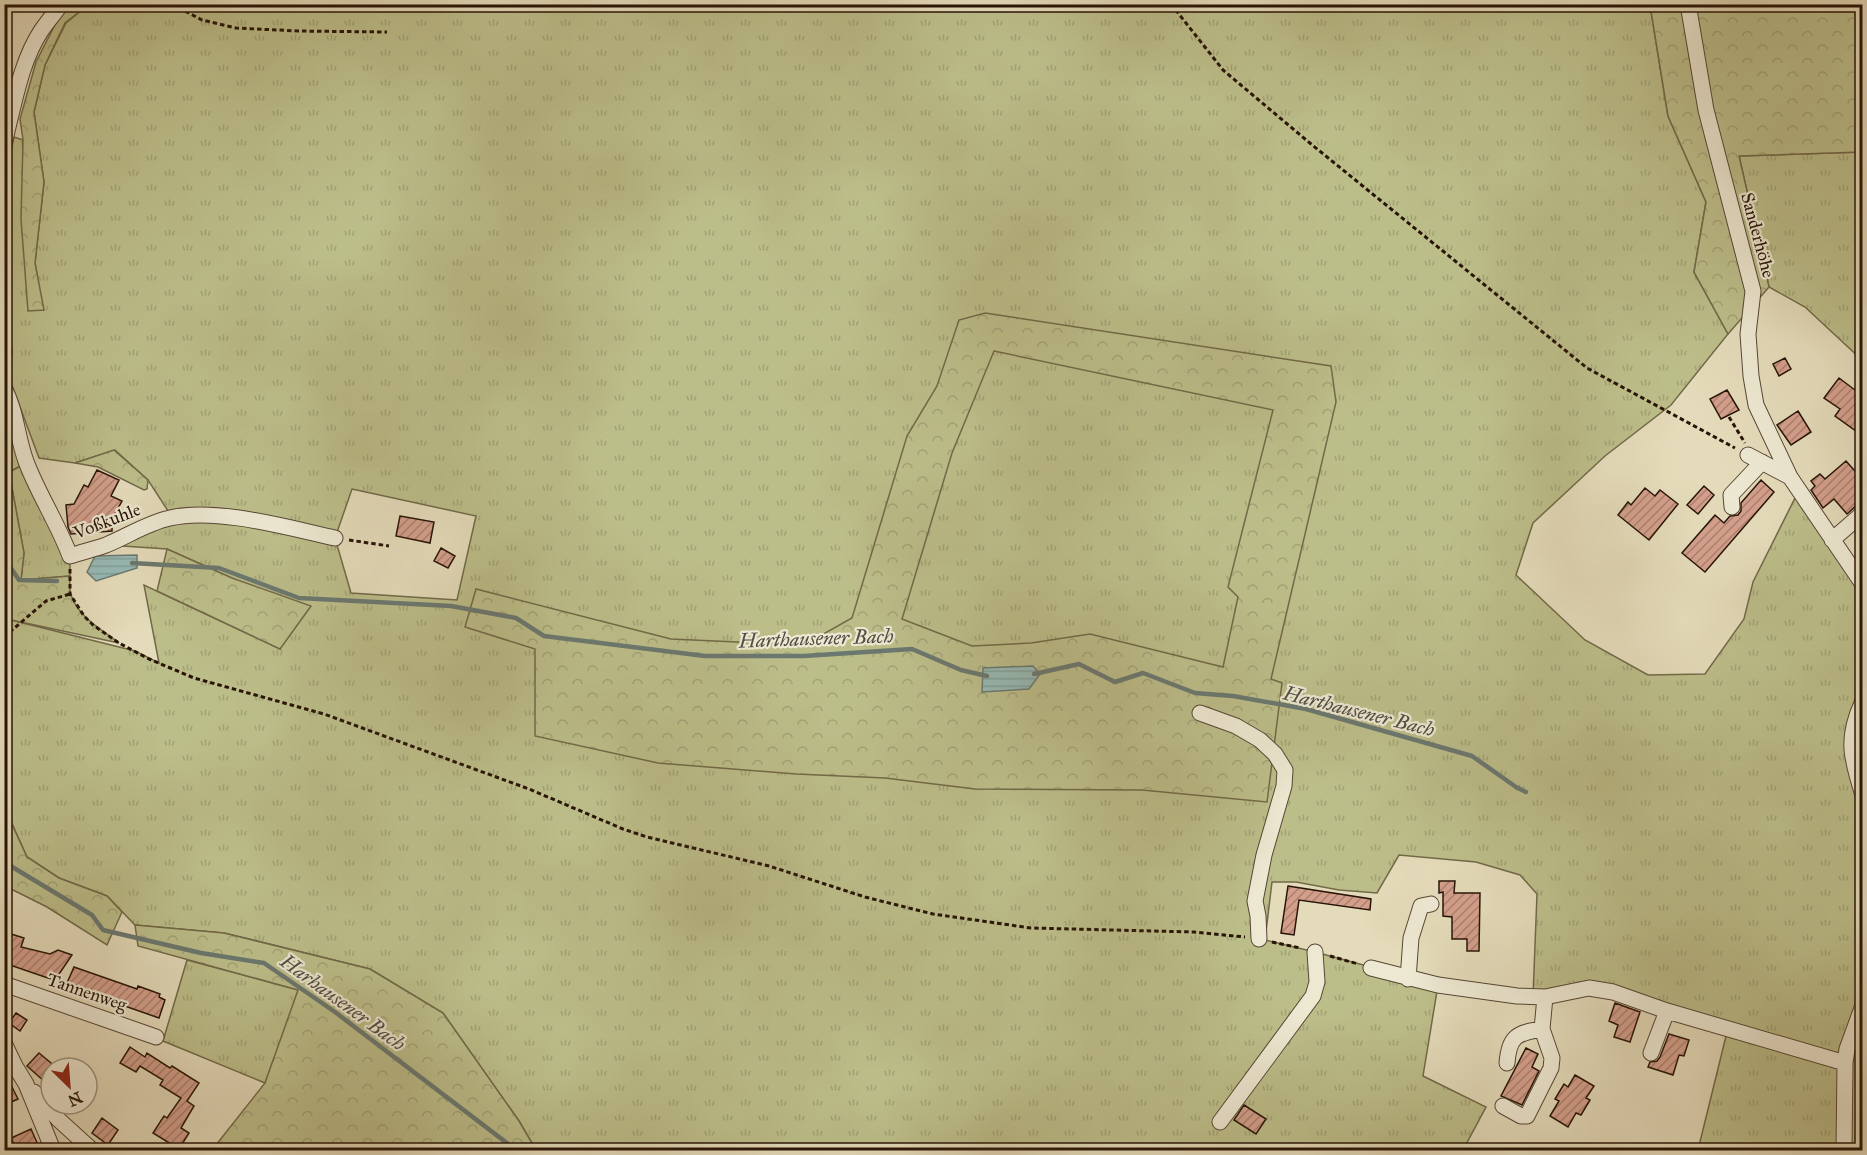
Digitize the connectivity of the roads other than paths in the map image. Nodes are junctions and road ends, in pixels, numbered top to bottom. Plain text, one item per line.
1 (61, 4) edge
2 (1688, 4) edge
3 (4, 143) edge
4 (4, 388) edge
5 (1790, 477) junction
6 (1732, 507) dead end
7 (1863, 514) edge
8 (335, 538) road end
9 (1832, 540) junction
10 (1863, 583) edge
11 (1863, 703) edge
12 (1200, 713) dead end
13 (1863, 792) edge
14 (1431, 904) dead end
15 (1259, 939) road end
16 (1315, 952) road end
17 (1371, 968) road end
18 (1408, 978) junction
19 (4, 984) edge
20 (1545, 997) junction
21 (1863, 1008) edge
22 (1667, 1011) junction
23 (1542, 1029) junction
24 (156, 1037) dead end
25 (4, 1043) edge
26 (1651, 1053) dead end
27 (1507, 1063) dead end
28 (1845, 1063) junction
29 (26, 1084) junction
30 (1503, 1106) dead end
31 (1220, 1122) dead end
32 (53, 1150) edge
33 (92, 1150) edge
34 (1844, 1150) edge

1 - 3 street
2 - 5 street, Sanderhöhe
4 - 8 street, Voßkuhle
5 - 6 street
5 - 9 street, Sanderhöhe
7 - 9 street
9 - 10 street, Sanderhöhe
11 - 13 street
12 - 15 street
14 - 18 street
16 - 31 street
17 - 18 street
18 - 20 street
19 - 24 street, Tannenweg
20 - 22 street
20 - 23 street
21 - 28 street
22 - 26 street
22 - 28 street
23 - 27 street
23 - 30 street
25 - 29 street
28 - 34 street
29 - 32 street
29 - 33 street

